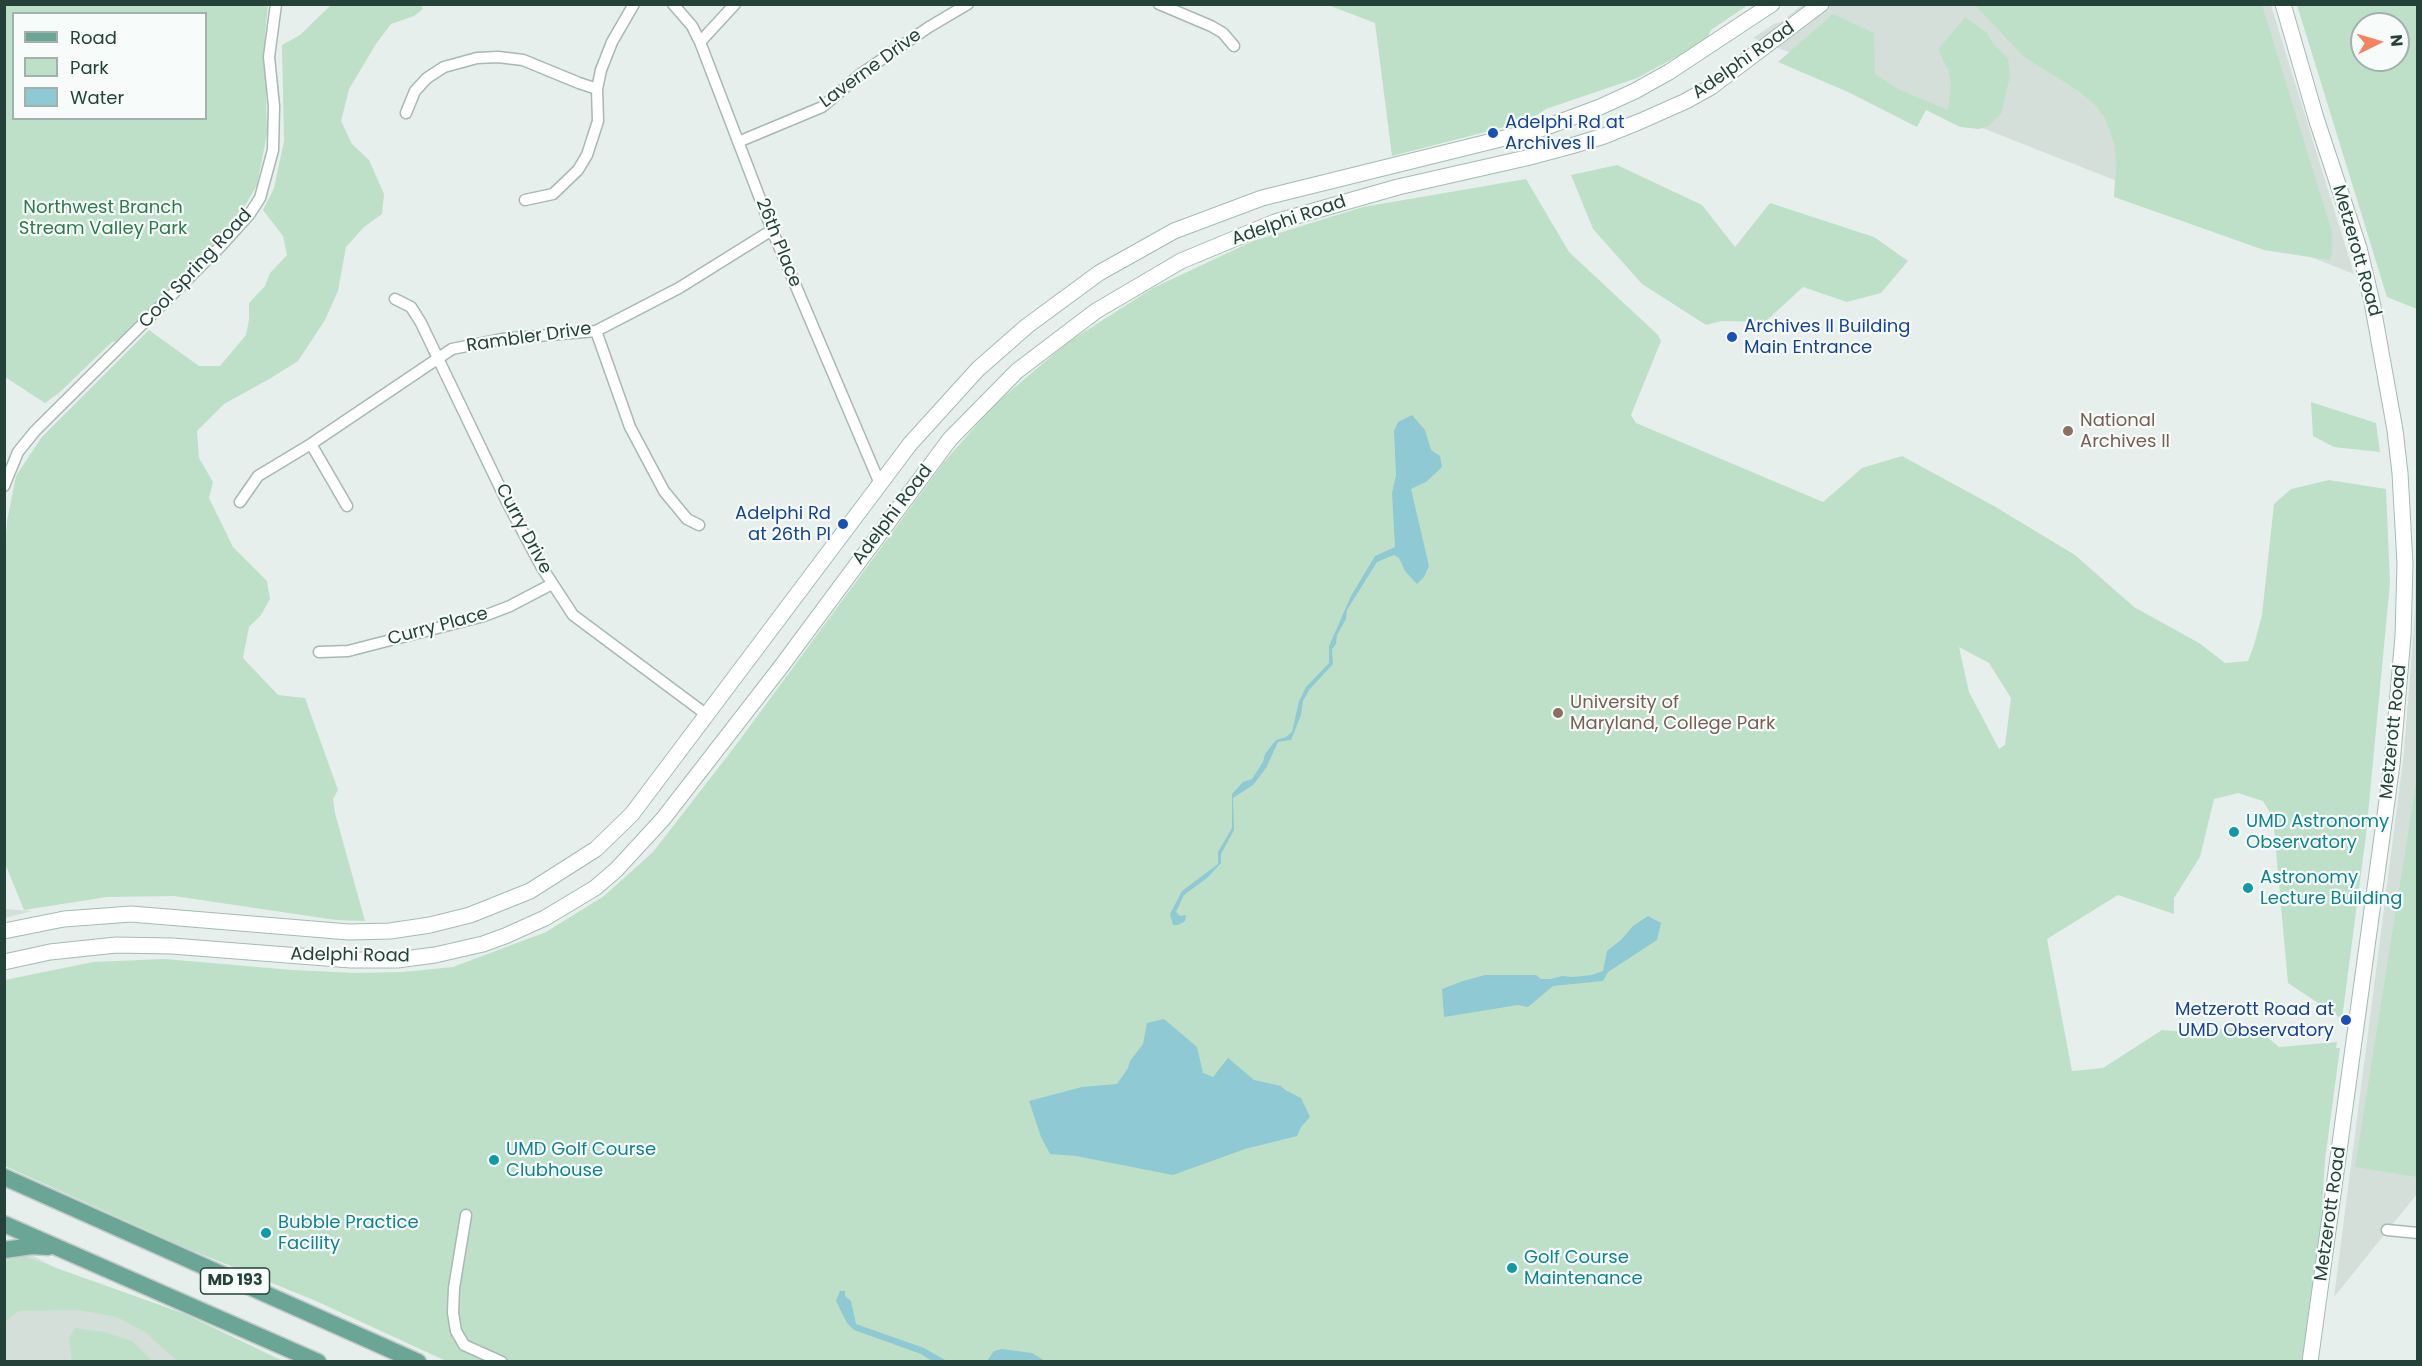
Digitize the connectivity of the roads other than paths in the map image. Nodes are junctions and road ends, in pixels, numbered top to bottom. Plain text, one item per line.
1 (276, 4) edge
2 (634, 4) edge
3 (673, 4) edge
4 (735, 4) edge
5 (968, 4) edge
6 (1158, 4) edge
7 (1772, 4) edge
8 (1821, 4) edge
9 (2283, 4) edge
10 (700, 42) junction
11 (1234, 46) dead end
12 (597, 88) junction
13 (406, 113) dead end
14 (738, 142) junction
15 (525, 200) dead end
16 (771, 230) junction
17 (395, 299) dead end
18 (596, 330) junction
19 (438, 358) junction
20 (310, 444) junction
21 (880, 484) junction
22 (4, 486) edge
23 (240, 502) dead end
24 (347, 506) dead end
25 (699, 525) dead end
26 (552, 584) junction
27 (319, 652) dead end
28 (707, 715) junction
29 (4, 932) edge
30 (4, 962) edge
31 (4, 1177) edge
32 (466, 1215) dead end
33 (4, 1224) edge
34 (2388, 1230) dead end
35 (2418, 1233) edge
36 (59, 1249) junction
37 (4, 1250) edge
38 (318, 1362) edge
39 (418, 1362) edge
40 (502, 1362) edge
41 (2310, 1362) edge

1 - 22 street, Cool Spring Road
2 - 12 street
3 - 10 street, 26th Place
4 - 10 street
5 - 14 street, Laverne Drive
6 - 11 street
7 - 21 main road, Adelphi Road
8 - 30 main road, Adelphi Road
9 - 41 main road, Metzerott Road
10 - 14 street, 26th Place
12 - 13 street
12 - 15 street
14 - 16 street, 26th Place
16 - 18 street, Rambler Drive
16 - 21 street, 26th Place
17 - 19 street, Curry Drive
18 - 19 street, Rambler Drive
18 - 25 street
19 - 20 street, Rambler Drive
19 - 26 street, Curry Drive
20 - 23 street, Rambler Drive
20 - 24 street
21 - 28 main road, Adelphi Road
26 - 27 street, Curry Place
26 - 28 street, Curry Drive
28 - 29 main road, Adelphi Road
31 - 39 main road, MD 193
32 - 40 street
33 - 36 main road, MD 193
34 - 35 street
36 - 37 main road
36 - 38 main road, MD 193

